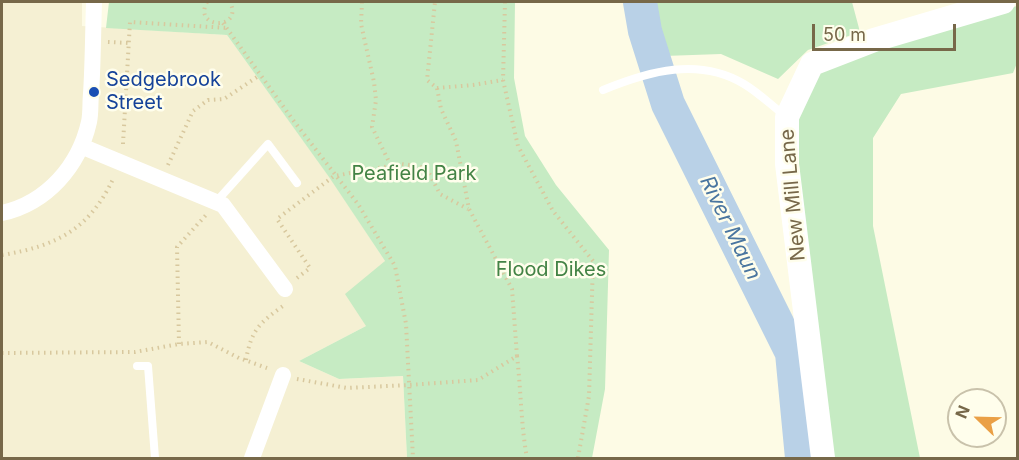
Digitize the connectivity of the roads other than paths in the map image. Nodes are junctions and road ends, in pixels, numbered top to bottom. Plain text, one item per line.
1 (94, 2) edge
2 (1003, 2) edge
3 (603, 90) dead end
4 (787, 117) junction
5 (81, 146) junction
6 (297, 183) dead end
7 (216, 202) junction
8 (2, 213) edge
9 (291, 292) road end
10 (137, 366) dead end
11 (283, 375) road end
12 (155, 459) edge
13 (252, 459) edge
14 (823, 459) edge

1 - 5 street
2 - 4 street, New Mill Lane
3 - 4 lane
4 - 14 street, New Mill Lane
5 - 7 street
5 - 8 street
6 - 7 lane
7 - 9 street
10 - 12 lane
11 - 13 street

